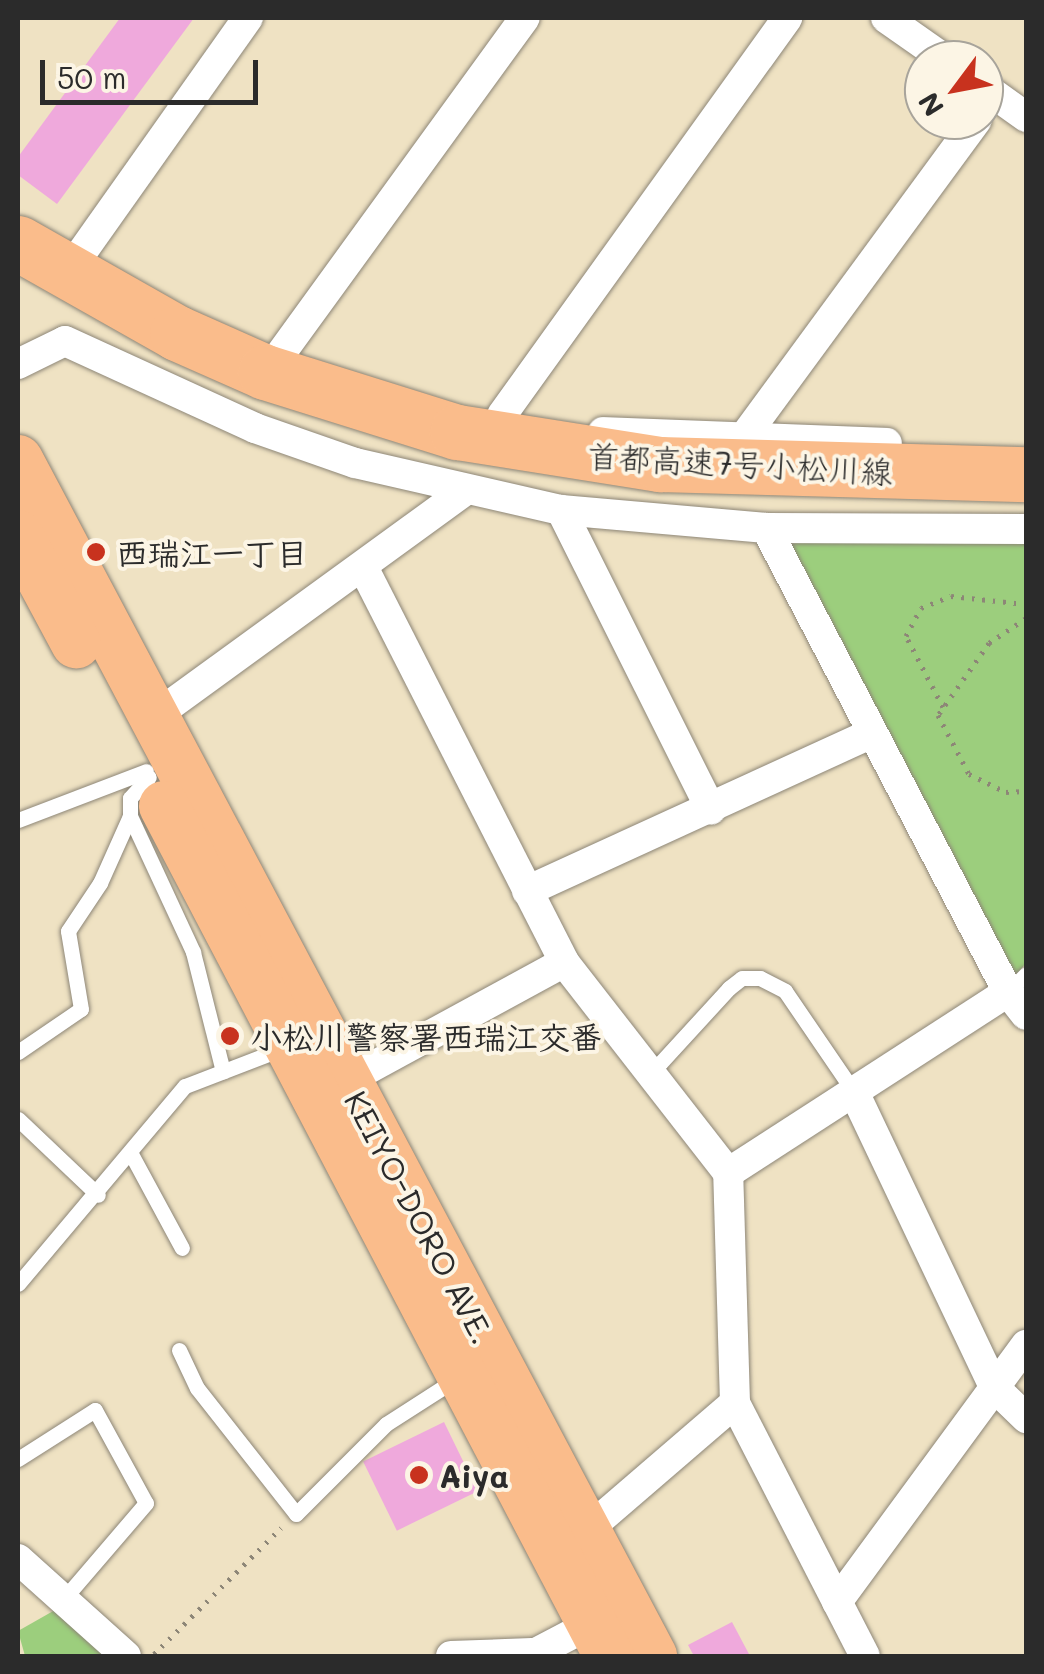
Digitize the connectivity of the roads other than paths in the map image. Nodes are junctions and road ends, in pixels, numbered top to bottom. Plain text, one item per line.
1 (248, 18) edge
2 (525, 18) edge
3 (787, 18) edge
4 (886, 18) edge
5 (917, 40) edge
6 (1004, 106) edge
7 (1026, 118) edge
8 (962, 140) edge
9 (18, 220) edge
10 (18, 242) edge
11 (80, 255) junction
12 (18, 282) edge
13 (282, 352) junction
14 (18, 364) edge
15 (502, 415) junction
16 (744, 437) junction
17 (1026, 448) edge
18 (18, 460) edge
19 (1026, 474) edge
20 (463, 492) junction
21 (1026, 508) edge
22 (561, 510) junction
23 (766, 528) junction
24 (1026, 528) edge
25 (18, 535) edge
26 (364, 569) junction
27 (155, 716) junction
28 (870, 734) junction
29 (142, 788) junction
30 (711, 809) junction
31 (18, 820) edge
32 (528, 891) junction
33 (564, 962) junction
34 (1020, 993) edge
35 (287, 1046) junction
36 (18, 1052) edge
37 (223, 1072) junction
38 (652, 1072) junction
39 (348, 1080) junction
40 (854, 1092) junction
41 (18, 1118) edge
42 (130, 1152) junction
43 (728, 1173) junction
44 (98, 1195) junction
45 (182, 1248) dead end
46 (18, 1284) edge
47 (1026, 1345) edge
48 (179, 1350) dead end
49 (463, 1374) junction
50 (994, 1388) junction
51 (735, 1403) junction
52 (1026, 1418) edge
53 (18, 1459) edge
54 (586, 1531) junction
55 (18, 1558) edge
56 (61, 1602) junction
57 (837, 1602) junction
58 (600, 1640) edge
59 (531, 1654) edge
60 (126, 1656) edge
61 (451, 1656) edge
62 (652, 1656) edge
63 (865, 1656) edge

1 - 11 street
2 - 13 street
3 - 15 street
4 - 5 street
6 - 7 street
8 - 16 street
9 - 11 street
10 - 19 highway, 首都高速7号小松川線
11 - 13 street
12 - 21 highway, 首都高速7号小松川線
13 - 15 street
14 - 20 street
15 - 16 street
16 - 17 street
18 - 27 highway, KEIYO-DORO AVE.
20 - 22 street
20 - 26 street
22 - 23 street
22 - 30 street
23 - 24 street
23 - 28 street
25 - 29 highway, KEIYO-DORO AVE.
26 - 27 street
26 - 32 street
27 - 39 highway, KEIYO-DORO AVE.
28 - 30 street
28 - 34 street
29 - 31 lane
29 - 35 highway, KEIYO-DORO AVE.
29 - 36 lane
29 - 37 lane
30 - 32 street
32 - 33 street
33 - 38 street
33 - 39 street
34 - 40 street
35 - 37 lane
35 - 49 highway, KEIYO-DORO AVE.
37 - 42 lane
38 - 40 lane
38 - 43 street
39 - 54 highway, KEIYO-DORO AVE.
40 - 43 street
40 - 50 street
41 - 44 lane
42 - 44 lane
42 - 45 lane
43 - 51 street
44 - 46 lane
47 - 50 street
48 - 49 lane
49 - 58 highway, KEIYO-DORO AVE.
50 - 52 street
50 - 57 street
51 - 54 street
51 - 57 street
53 - 56 lane
54 - 62 highway, KEIYO-DORO AVE.
55 - 56 street
56 - 60 street
57 - 63 street
58 - 59 street
59 - 61 street

